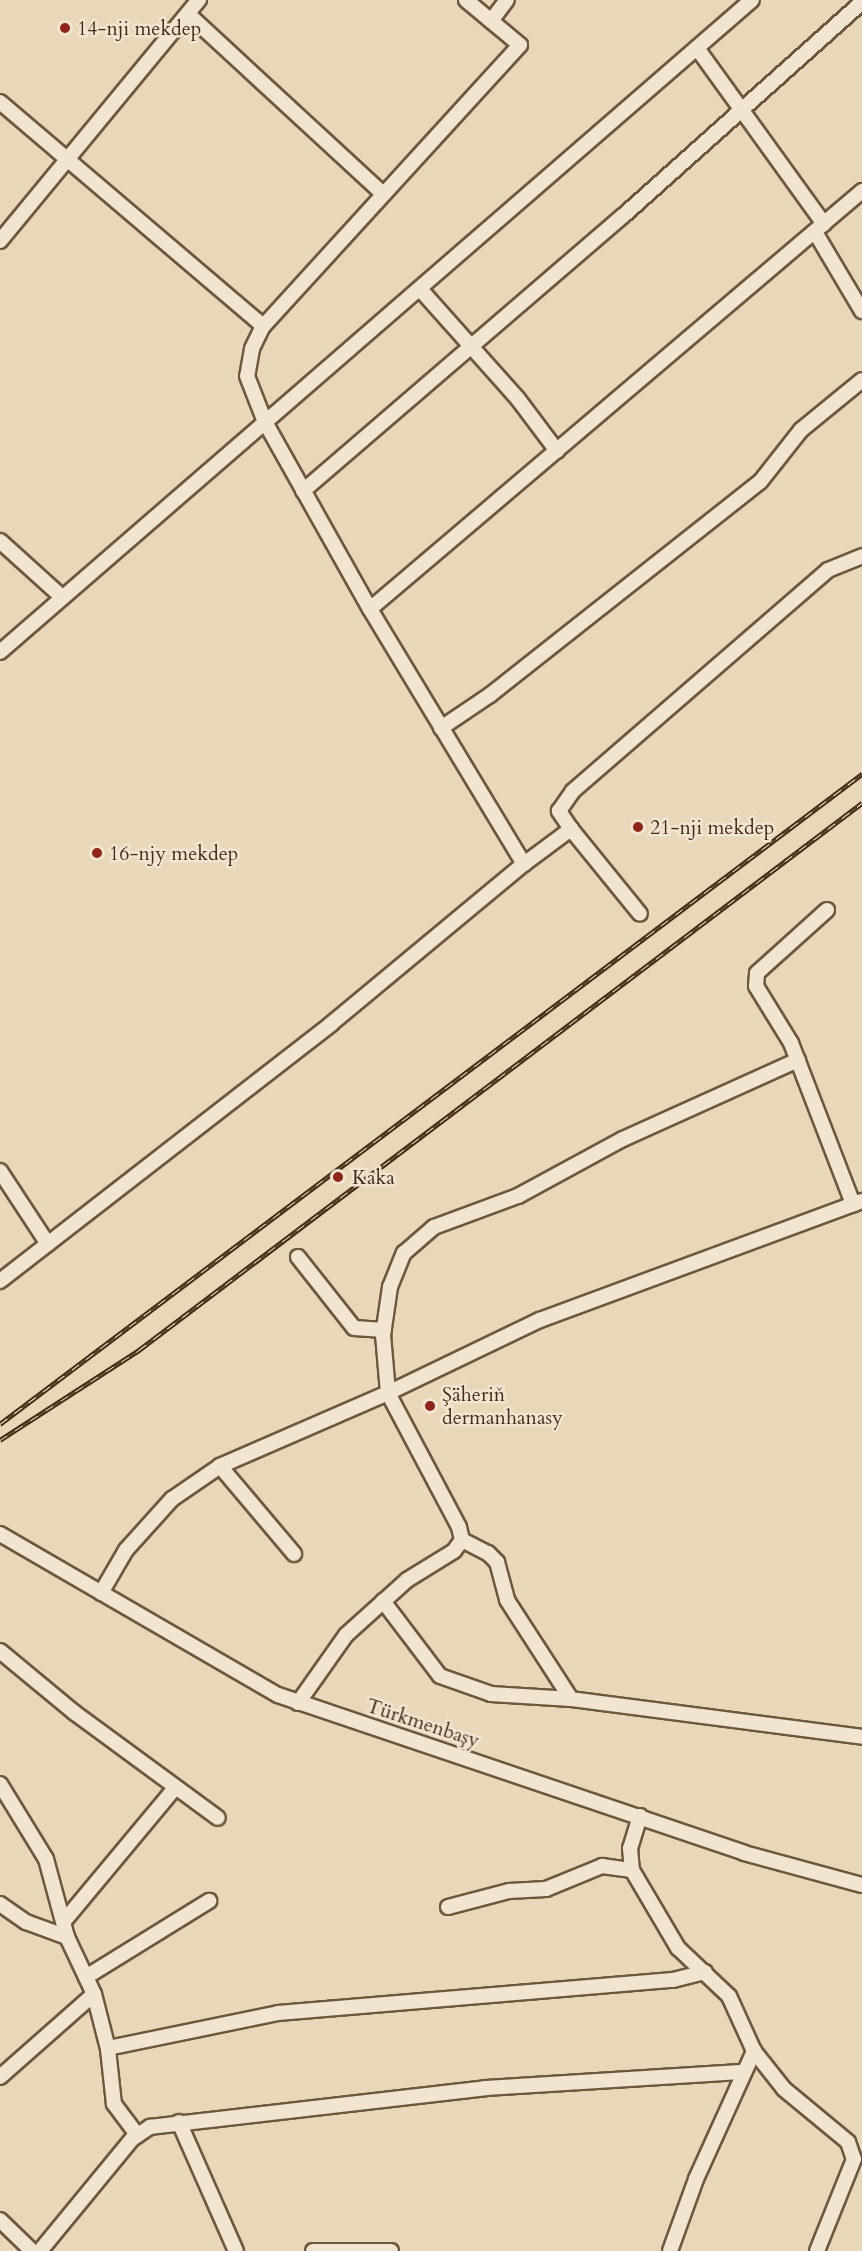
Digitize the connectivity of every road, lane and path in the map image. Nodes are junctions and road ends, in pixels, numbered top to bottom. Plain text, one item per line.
1 (199, 0) edge
2 (466, 0) edge
3 (507, 0) edge
4 (752, 0) edge
5 (862, 2) edge
6 (188, 14) junction
7 (491, 21) junction
8 (697, 48) junction
9 (0, 102) edge
10 (743, 107) junction
11 (67, 160) junction
12 (862, 191) edge
13 (383, 194) junction
14 (819, 228) junction
15 (0, 241) edge
16 (420, 289) junction
17 (862, 311) edge
18 (263, 326) junction
19 (470, 349) junction
20 (862, 380) edge
21 (265, 422) junction
22 (557, 451) junction
23 (303, 491) junction
24 (0, 541) edge
25 (862, 556) edge
26 (62, 597) junction
27 (370, 609) junction
28 (0, 652) edge
29 (441, 728) junction
30 (571, 829) junction
31 (524, 864) junction
32 (827, 910) dead end
33 (640, 914) dead end
34 (798, 1060) junction
35 (0, 1171) edge
36 (857, 1203) edge
37 (48, 1244) junction
38 (298, 1257) dead end
39 (0, 1281) edge
40 (384, 1330) junction
41 (388, 1393) junction
42 (220, 1466) junction
43 (0, 1534) edge
44 (462, 1540) junction
45 (0, 1542) edge
46 (22, 1550) junction
47 (294, 1554) dead end
48 (101, 1593) junction
49 (382, 1601) junction
50 (0, 1651) edge
51 (571, 1700) junction
52 (298, 1702) junction
53 (862, 1737) edge
54 (0, 1784) edge
55 (174, 1789) junction
56 (640, 1816) junction
57 (218, 1818) dead end
58 (632, 1870) junction
59 (862, 1885) edge
60 (209, 1901) dead end
61 (0, 1904) edge
62 (448, 1906) dead end
63 (65, 1920) junction
64 (67, 1937) junction
65 (705, 1972) junction
66 (86, 1977) junction
67 (94, 1994) junction
68 (108, 2048) junction
69 (754, 2051) junction
70 (742, 2072) junction
71 (0, 2077) edge
72 (179, 2122) junction
73 (137, 2135) junction
74 (0, 2220) edge
75 (32, 2251) edge
76 (40, 2251) edge
77 (236, 2251) edge
78 (313, 2251) edge
79 (391, 2251) edge
80 (670, 2251) edge
81 (817, 2251) edge

1 - 6 street
2 - 7 street
3 - 7 street
4 - 8 street
5 - 10 street
6 - 11 street
6 - 13 street
7 - 13 street
8 - 10 street
8 - 16 street
9 - 11 street
10 - 14 street
10 - 19 street
11 - 15 street
11 - 18 street
12 - 14 street
13 - 18 street
14 - 17 street
14 - 22 street
16 - 19 street
16 - 21 street
18 - 21 street
19 - 22 street
19 - 23 street
20 - 29 street
21 - 23 street
21 - 26 street
22 - 27 street
23 - 27 street
24 - 26 street
25 - 30 street
26 - 28 street
27 - 29 street
29 - 31 street
30 - 31 street
30 - 33 street
31 - 37 street
32 - 34 street
34 - 36 street
34 - 40 street
35 - 37 street
36 - 41 street
37 - 39 street
38 - 40 street
40 - 41 street
41 - 42 street
41 - 44 street
42 - 47 street
42 - 48 street
43 - 46 street, Türkmenbaşy
44 - 49 street
44 - 51 street
45 - 46 street
46 - 48 street, Türkmenbaşy
48 - 52 street, Türkmenbaşy
49 - 51 street
49 - 52 street
50 - 55 street
51 - 53 street
52 - 56 street, Türkmenbaşy
54 - 63 street
55 - 57 street
55 - 63 street
56 - 58 street
56 - 59 street, Türkmenbaşy
58 - 62 street
58 - 65 street
60 - 66 street
61 - 64 street
63 - 64 street
64 - 66 street
65 - 68 street
65 - 69 street
66 - 67 street
67 - 68 street
67 - 71 street
68 - 73 street
69 - 70 street
69 - 81 street
70 - 72 street
70 - 80 street
72 - 73 street
72 - 77 street
73 - 76 street
74 - 75 street
78 - 79 street

